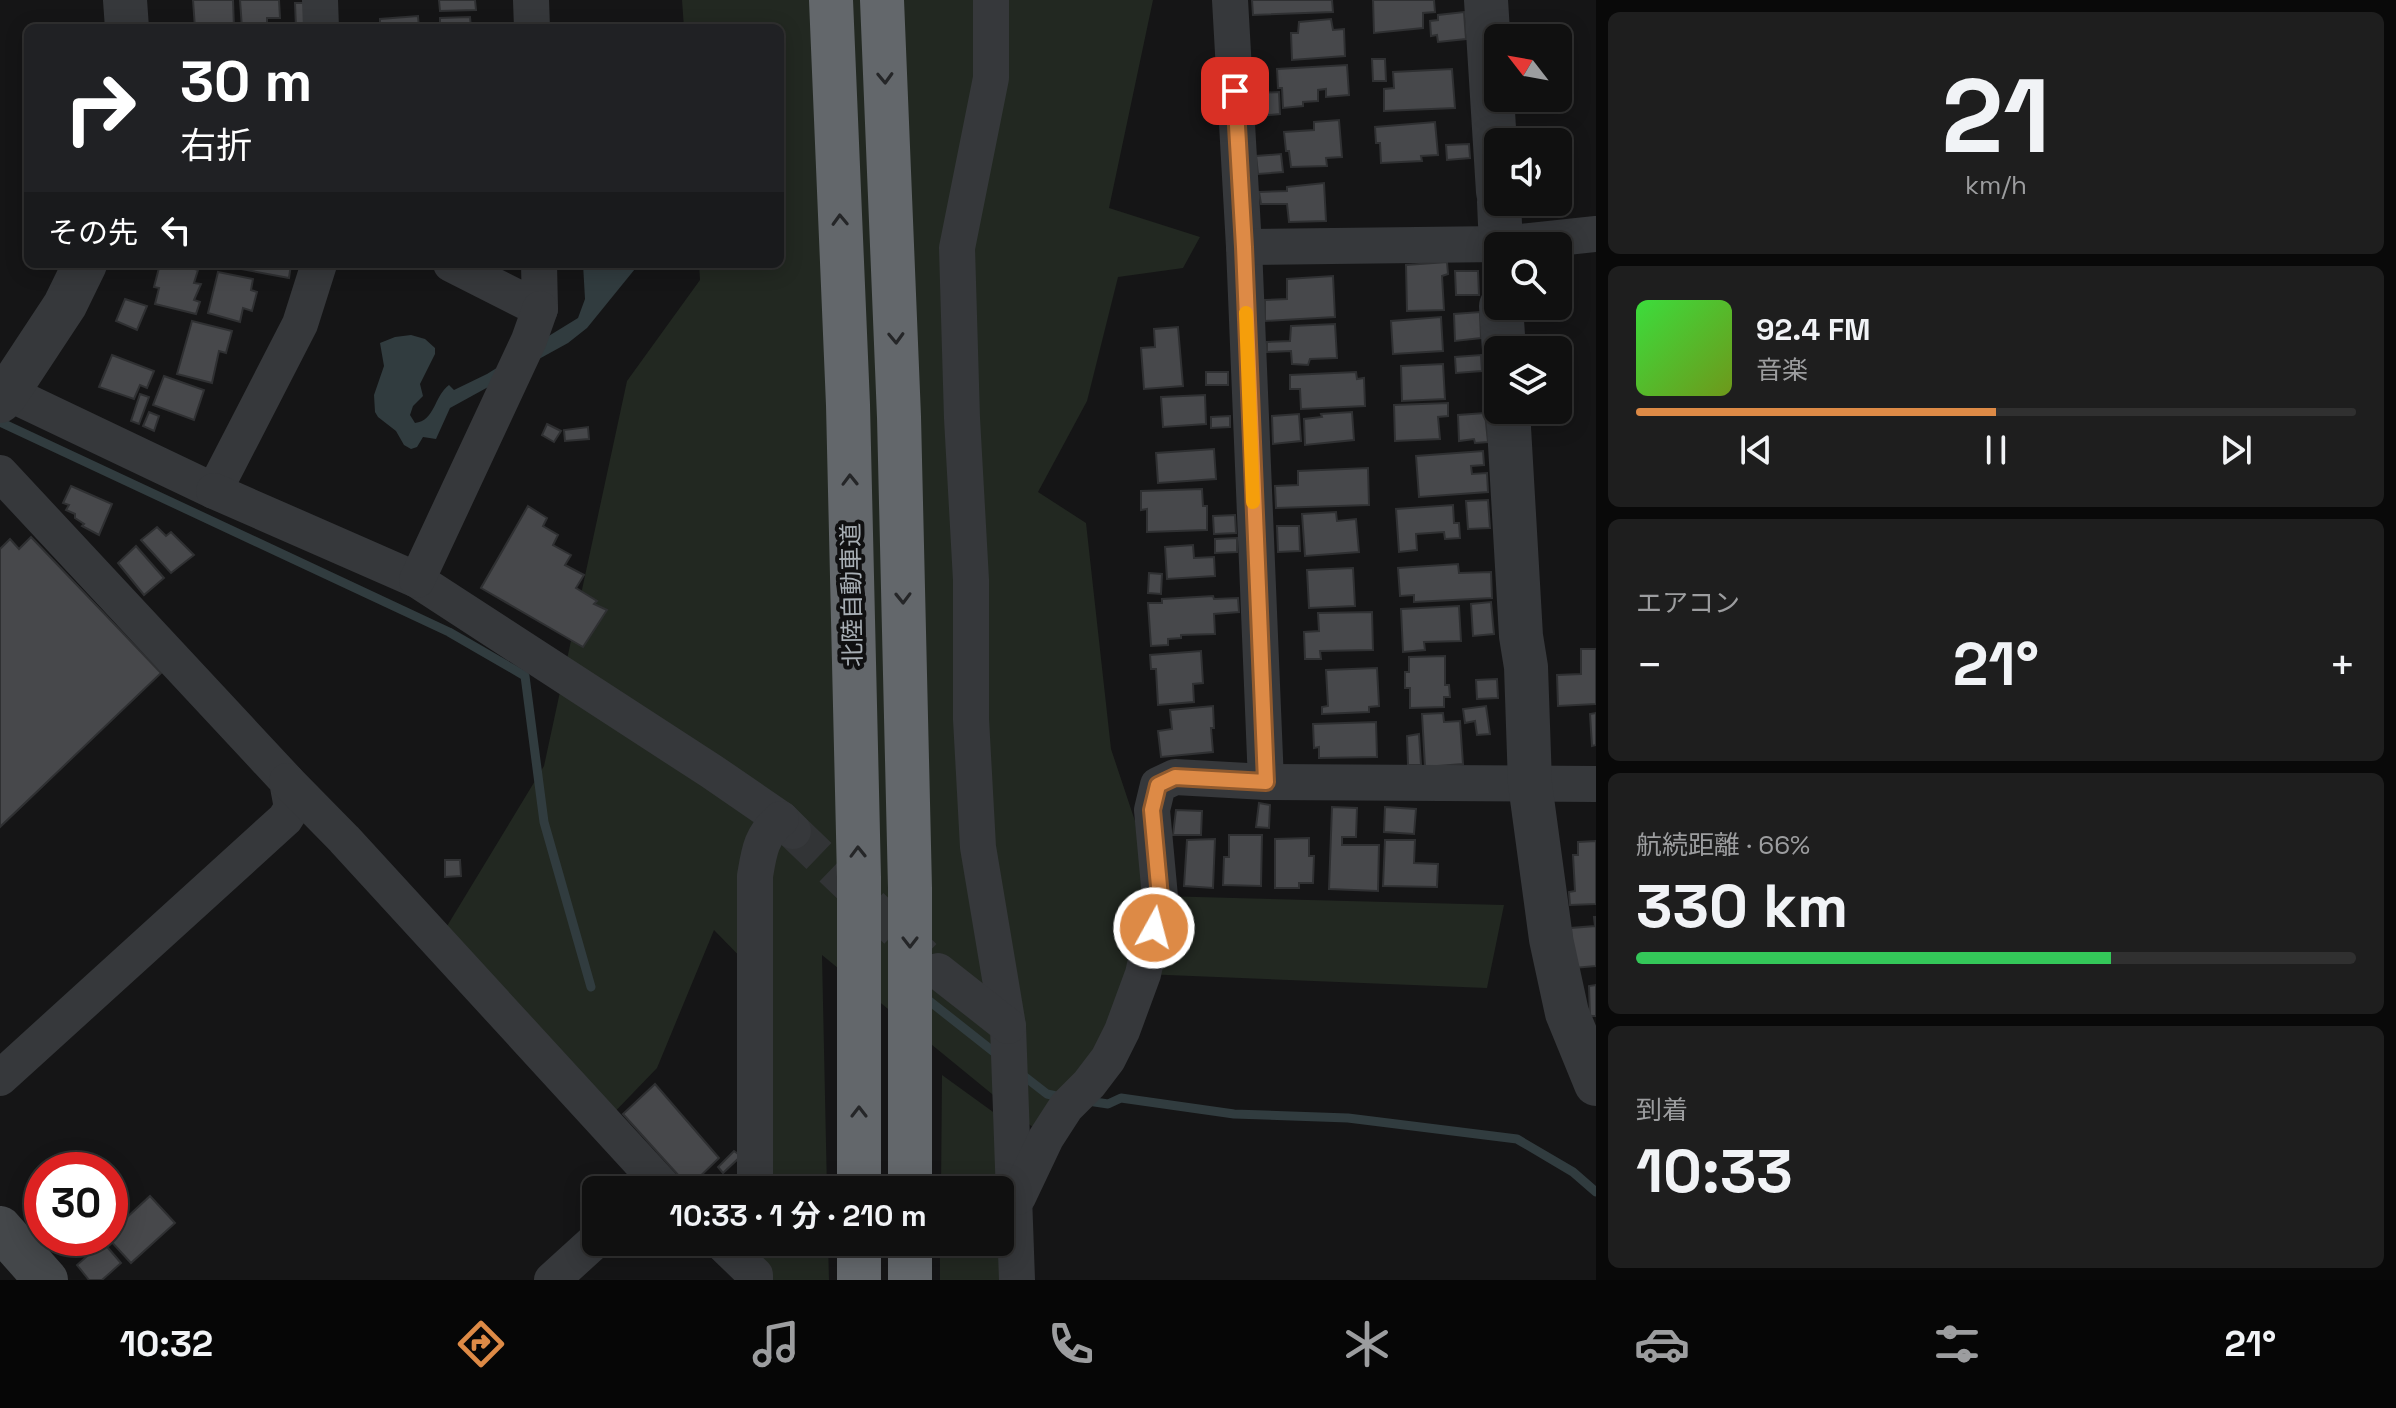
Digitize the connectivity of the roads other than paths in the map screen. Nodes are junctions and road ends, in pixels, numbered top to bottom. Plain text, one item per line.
1 (125, 0) edge
2 (320, 0) edge
3 (531, 0) edge
4 (831, 0) edge
5 (882, 0) edge
6 (991, 0) edge
7 (1230, 0) edge
8 (1486, 0) edge
9 (127, 24) edge
10 (321, 24) edge
11 (532, 24) edge
12 (1494, 128) edge
13 (1500, 231) edge
14 (1596, 234) edge
15 (1244, 247) junction
16 (83, 268) edge
17 (318, 268) edge
18 (459, 268) edge
19 (539, 268) edge
20 (540, 309) junction
21 (2, 396) edge
22 (1509, 424) edge
23 (0, 473) edge
24 (214, 491) junction
25 (417, 580) junction
26 (287, 781) junction
27 (1266, 782) junction
28 (1530, 784) junction
29 (1596, 784) edge
30 (938, 971) tunnel mouth
31 (1008, 1033) junction
32 (0, 1078) edge
33 (1596, 1084) edge
34 (648, 1176) edge
35 (755, 1176) edge
36 (859, 1176) edge
37 (910, 1176) edge
38 (1015, 1202) junction
39 (0, 1228) edge
40 (582, 1253) edge
41 (859, 1256) edge
42 (910, 1256) edge
43 (46, 1280) edge
44 (552, 1280) edge
45 (859, 1280) edge
46 (910, 1280) edge
47 (1017, 1280) edge

1 - 9 street
2 - 10 street
3 - 11 street
36 -> 4 highway, 北陸自動車道
5 -> 37 highway, 北陸自動車道
6 - 31 street
7 - 15 street
8 - 12 street
13 - 14 street
13 - 15 street
15 - 27 street
16 - 21 street
17 - 24 street
18 - 20 street
19 - 20 street
20 - 25 street
21 - 24 street
22 - 28 street
23 - 26 street
24 - 25 street
25 - 35 street
26 - 32 street
26 - 34 street
27 - 28 street
27 - 38 street
28 - 29 street
28 - 33 street
30 - 31 street
31 - 38 street
38 - 47 street
39 - 43 main road
40 - 44 street
41 - 45 highway
42 - 46 highway

